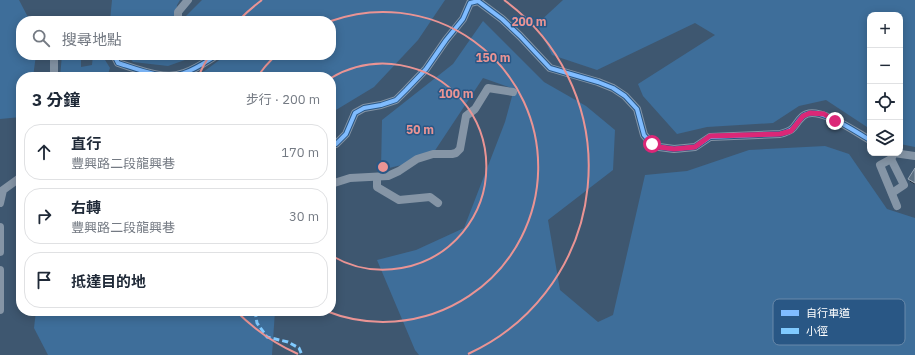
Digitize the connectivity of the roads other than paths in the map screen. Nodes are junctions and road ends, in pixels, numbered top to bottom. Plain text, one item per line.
1 (188, 0) edge
2 (178, 16) edge
3 (54, 60) edge
4 (116, 60) edge
5 (208, 60) edge
6 (54, 72) edge
7 (144, 72) edge
8 (187, 72) edge
9 (513, 92) dead end
10 (867, 138) edge
11 (336, 144) edge
12 (903, 155) edge
13 (892, 156) edge
14 (893, 156) edge
15 (915, 156) edge
16 (377, 177) junction
17 (16, 181) edge
18 (336, 182) edge
19 (892, 193) junction
20 (0, 203) edge
21 (438, 203) dead end
22 (897, 206) dead end
23 (0, 227) edge
24 (0, 252) edge
25 (0, 270) edge
26 (0, 310) edge

1 - 2 street
3 - 6 street
4 - 7 street
5 - 8 street
9 - 16 street
10 - 11 street
12 - 15 street
13 - 19 street
14 - 19 street
16 - 18 street
16 - 21 street
17 - 20 street
19 - 22 street
23 - 24 street
25 - 26 street

